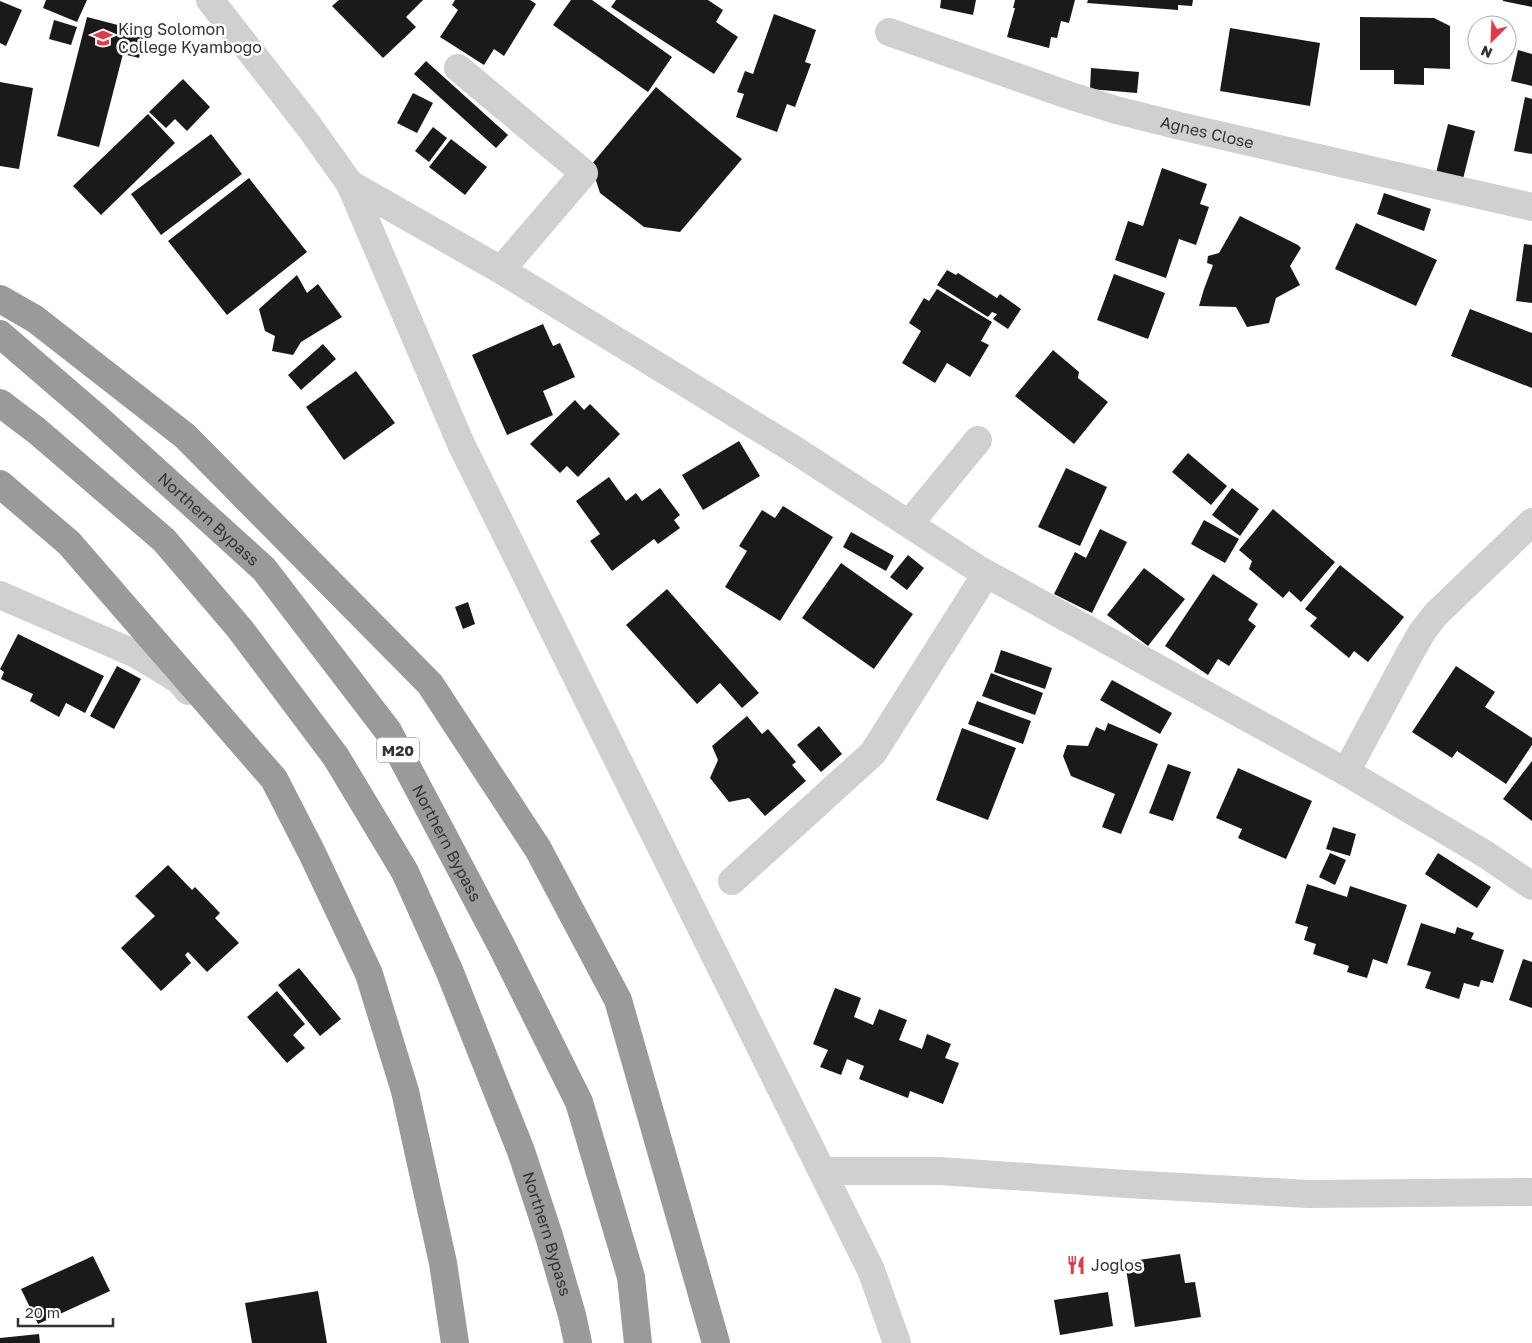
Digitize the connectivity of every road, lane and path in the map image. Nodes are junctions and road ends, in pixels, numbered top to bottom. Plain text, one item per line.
1 (210, 0) edge
2 (889, 32) dead end
3 (458, 68) dead end
4 (350, 184) junction
5 (1532, 207) edge
6 (501, 270) junction
7 (0, 298) edge
8 (0, 334) edge
9 (0, 403) edge
10 (978, 440) dead end
11 (0, 484) edge
12 (1532, 522) edge
13 (909, 524) junction
14 (986, 574) junction
15 (0, 595) edge
16 (1346, 772) junction
17 (312, 853) junction
18 (732, 882) dead end
19 (1532, 886) edge
20 (822, 1171) junction
21 (1532, 1192) edge
22 (455, 1343) edge
23 (578, 1343) edge
24 (638, 1343) edge
25 (716, 1343) edge
26 (897, 1343) edge

1 - 4 street
2 - 5 street, Agnes Close
3 - 6 street
4 - 6 street
4 - 20 street
6 - 13 street
7 - 25 highway
8 - 24 highway, Northern Bypass / M20
9 - 23 highway, Northern Bypass
10 - 13 street
11 - 17 highway
12 - 16 street
13 - 14 street
14 - 16 street
14 - 18 street
15 - 17 street
16 - 19 street
17 - 22 highway
20 - 21 street
20 - 26 street

